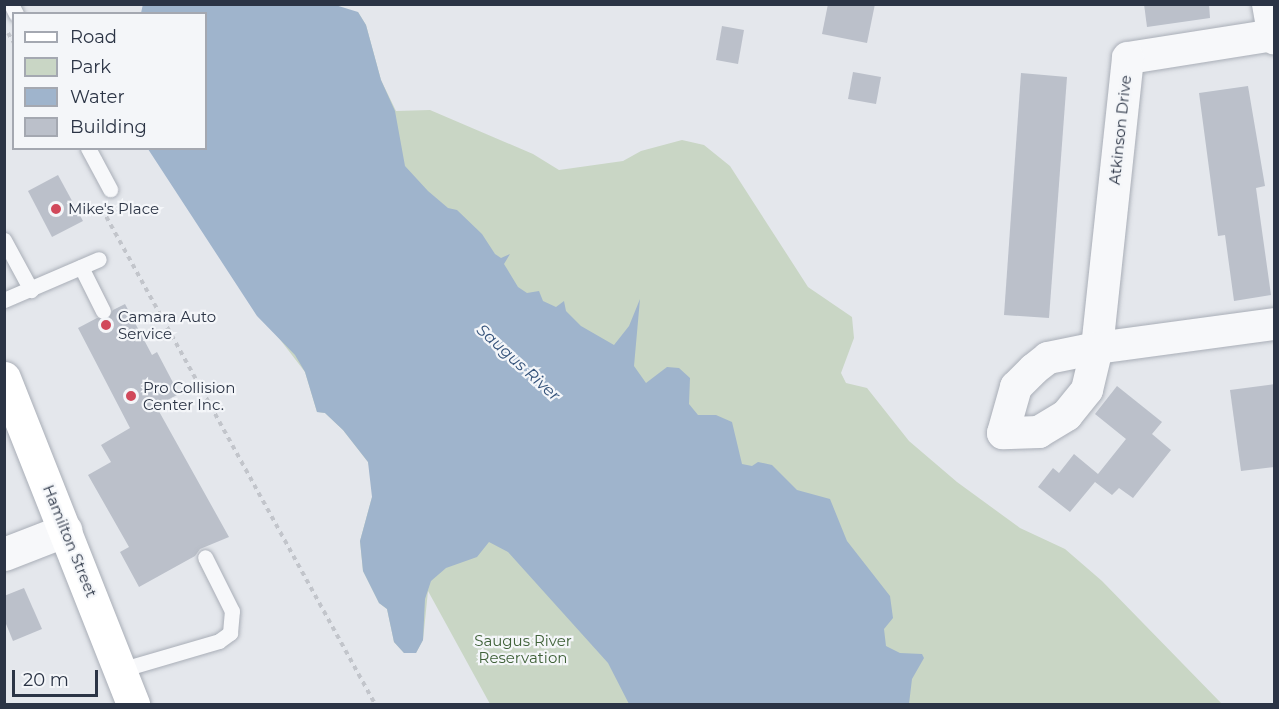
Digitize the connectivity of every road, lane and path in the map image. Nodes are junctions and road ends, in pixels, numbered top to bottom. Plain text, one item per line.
1 (1268, 4) edge
2 (1274, 36) edge
3 (89, 150) edge
4 (110, 189) dead end
5 (96, 199) dead end
6 (4, 240) edge
7 (99, 259) dead end
8 (81, 267) junction
9 (31, 290) junction
10 (4, 300) edge
11 (103, 311) dead end
12 (1275, 324) edge
13 (4, 378) edge
14 (66, 530) junction
15 (4, 554) edge
16 (205, 557) dead end
17 (120, 670) junction
18 (133, 705) edge
19 (375, 705) edge

1 - 2 street
2 - 12 street, Atkinson Drive
3 - 4 lane
5 - 19 path
6 - 9 lane
7 - 8 lane
8 - 9 lane
8 - 11 lane
9 - 10 lane
13 - 14 main road, Hamilton Street
14 - 15 street
14 - 17 main road, Hamilton Street
16 - 17 lane
17 - 18 main road, Hamilton Street

